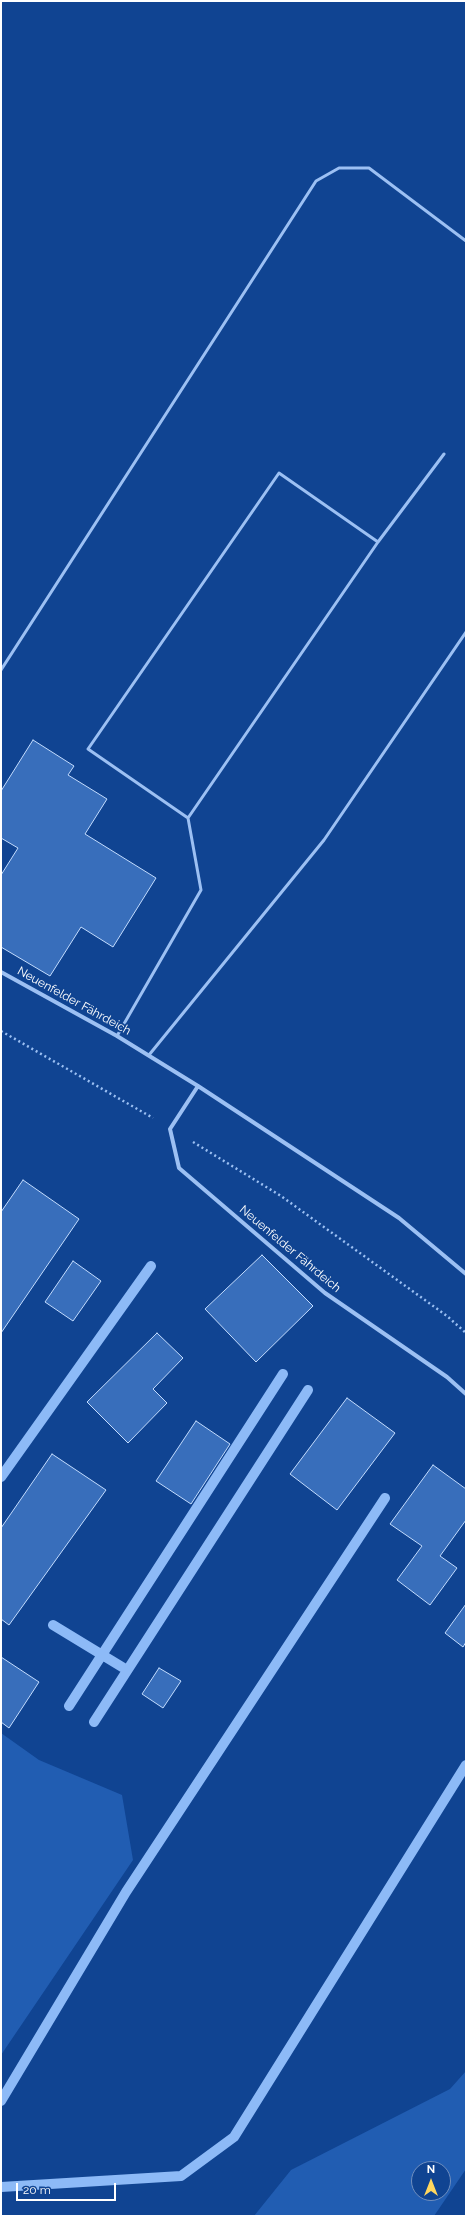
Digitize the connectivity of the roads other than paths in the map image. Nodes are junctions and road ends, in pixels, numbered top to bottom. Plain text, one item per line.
1 (466, 241) edge
2 (444, 454) dead end
3 (378, 542) junction
4 (466, 632) edge
5 (1, 670) edge
6 (188, 818) junction
7 (1, 972) edge
8 (117, 1036) junction
9 (149, 1055) junction
10 (198, 1086) junction
11 (466, 1274) edge
12 (466, 1394) edge

1 - 5 lane
2 - 3 lane
3 - 6 lane
3 - 6 lane
4 - 9 lane
6 - 8 lane
7 - 8 street, Neuenfelder Fährdeich
8 - 9 street, Neuenfelder Fährdeich
9 - 10 street, Neuenfelder Fährdeich
10 - 11 street, Neuenfelder Fährdeich
10 - 12 street, Neuenfelder Fährdeich

